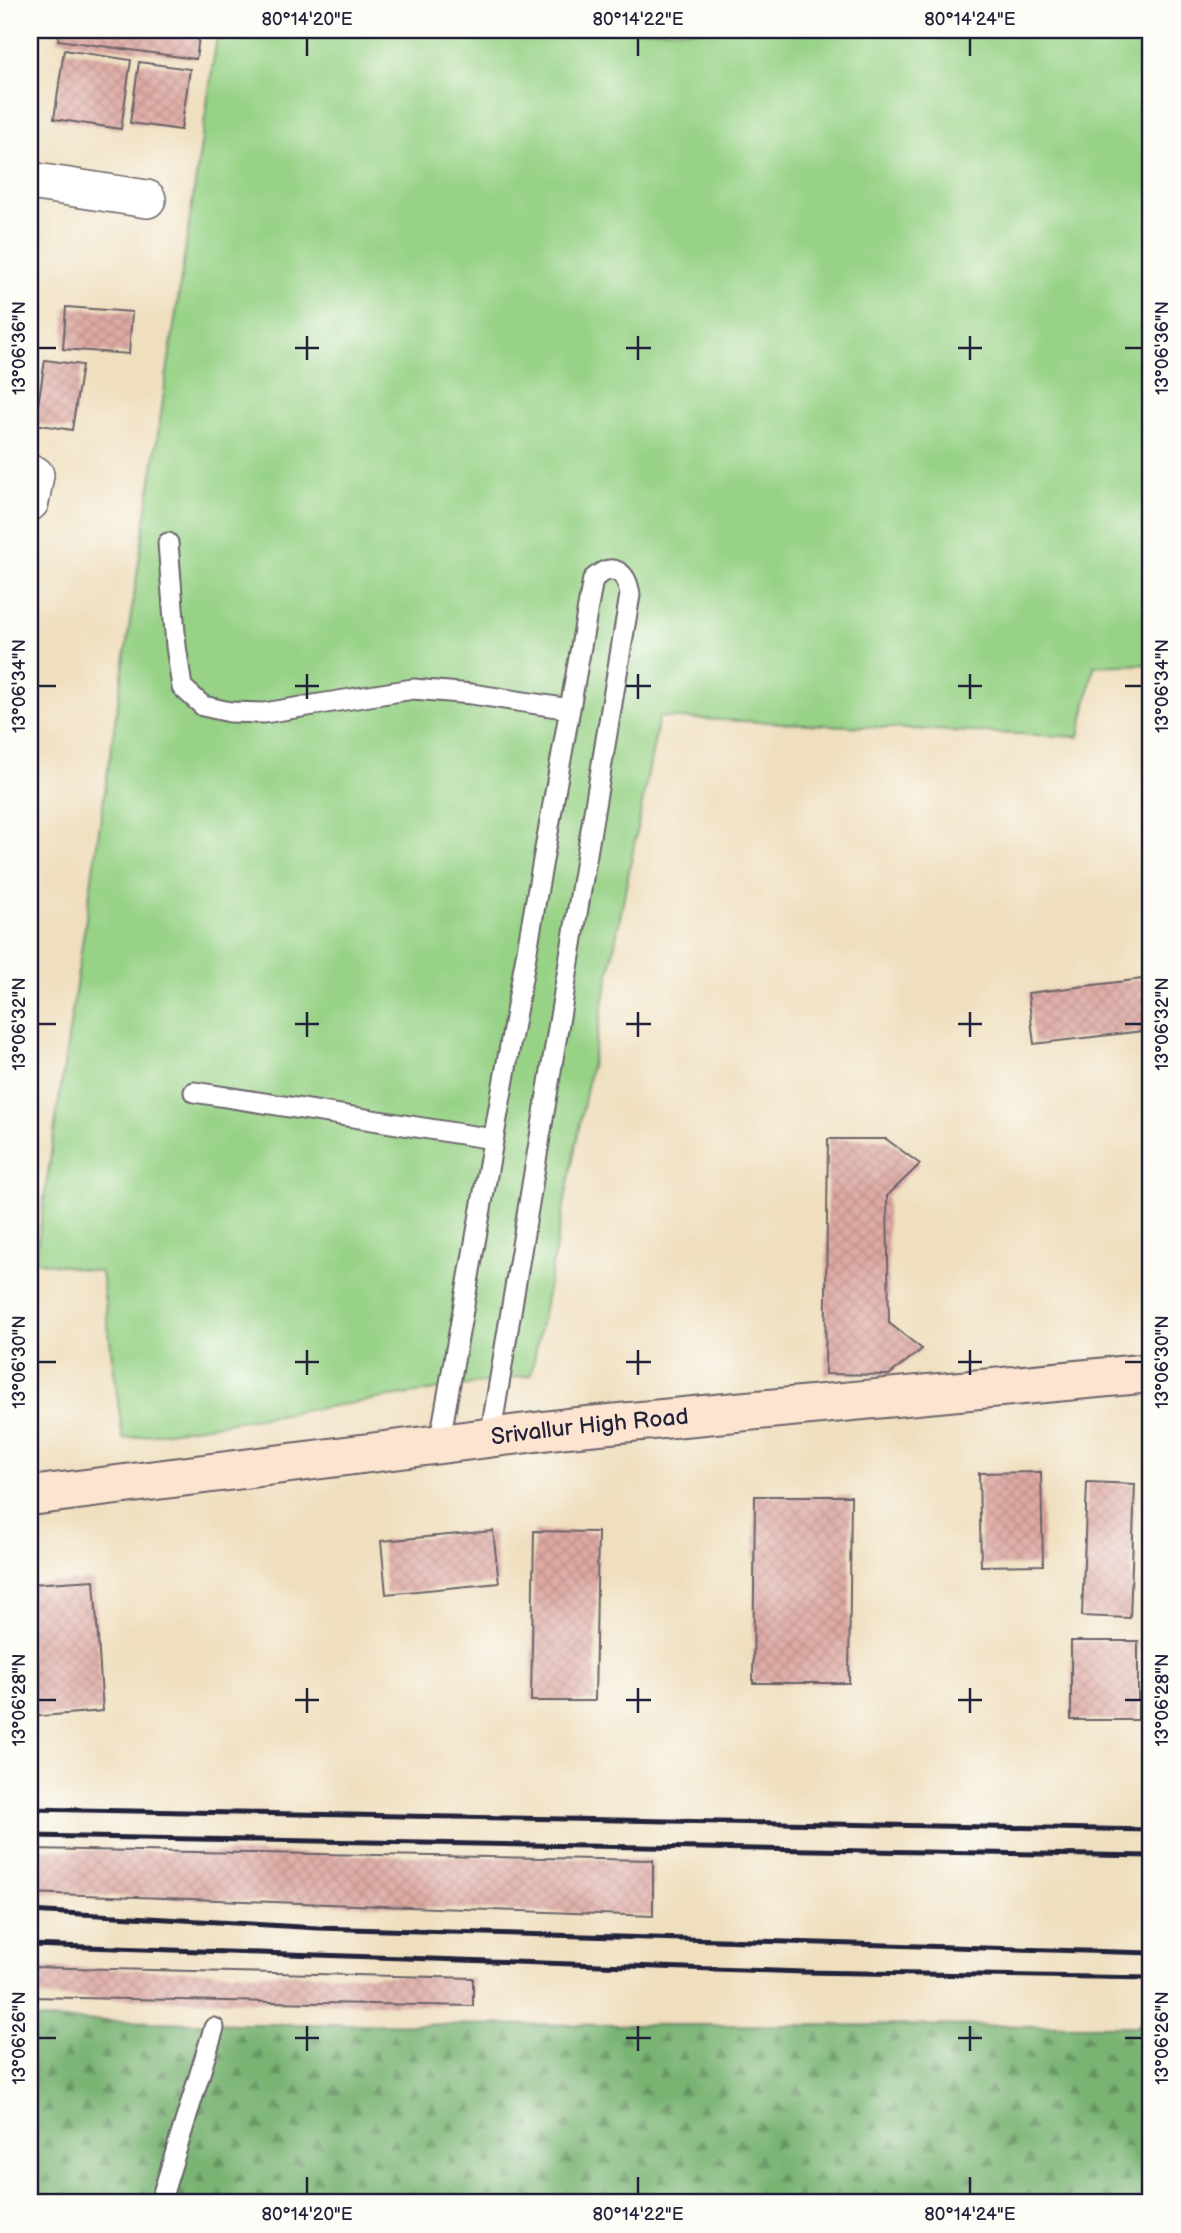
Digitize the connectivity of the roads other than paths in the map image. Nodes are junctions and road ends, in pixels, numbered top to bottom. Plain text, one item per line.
1 (30, 181) edge
2 (147, 198) dead end
3 (168, 543) dead end
4 (570, 709) junction
5 (194, 1092) dead end
6 (493, 1139) junction
7 (1151, 1373) edge
8 (490, 1438) junction
9 (439, 1445) junction
10 (30, 1496) edge
11 (214, 2028) dead end
12 (160, 2203) edge

1 - 2 street
3 - 4 lane
4 - 6 lane
4 - 8 lane
5 - 6 lane
6 - 9 lane
7 - 8 street, Srivallur High Road
8 - 9 street, Srivallur High Road
9 - 10 street, Srivallur High Road
11 - 12 lane

